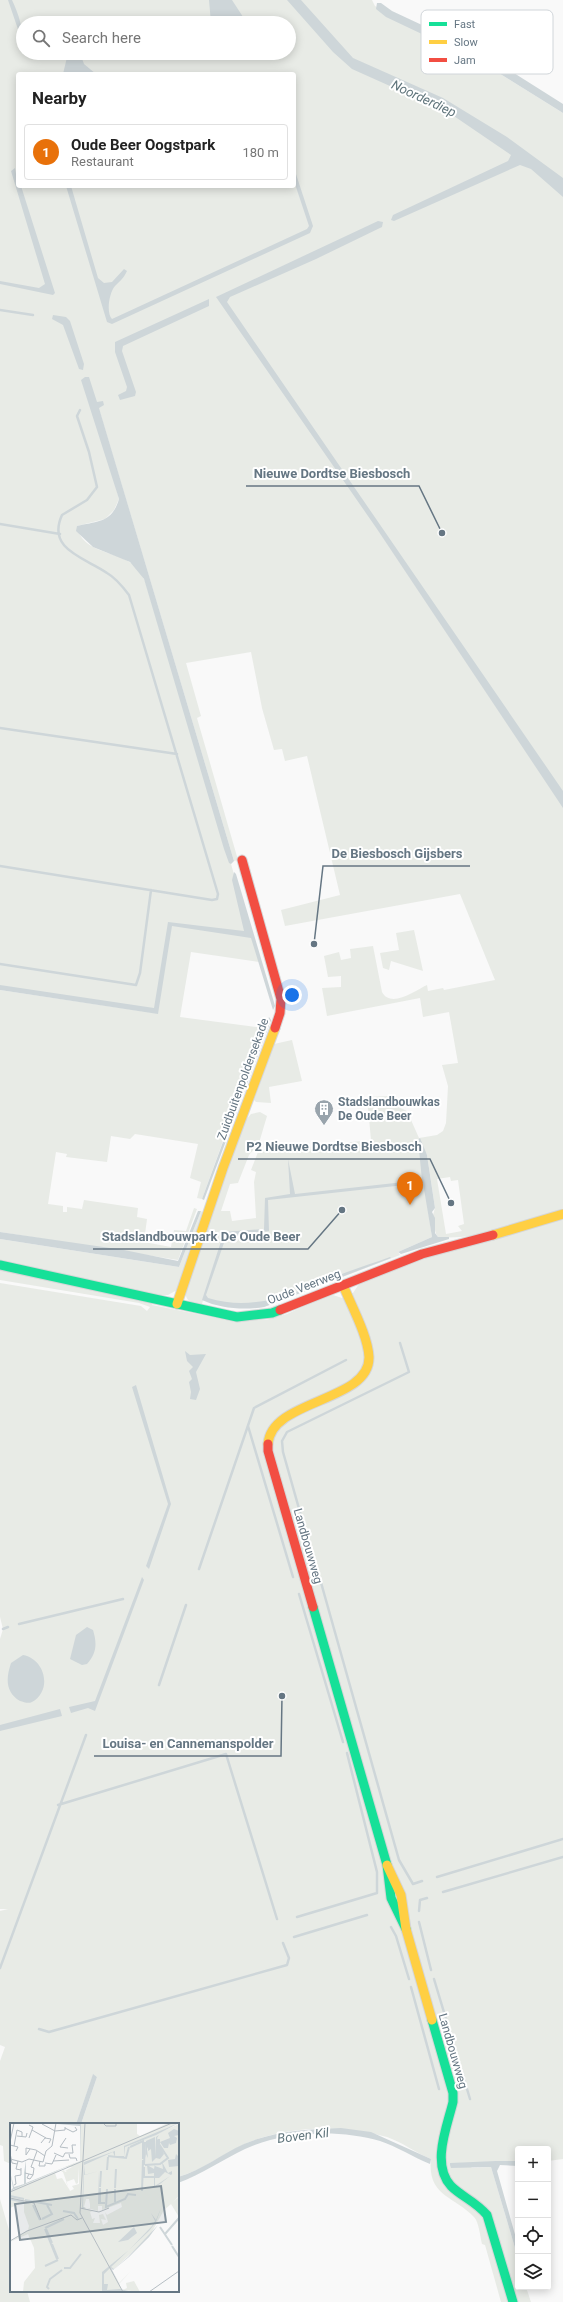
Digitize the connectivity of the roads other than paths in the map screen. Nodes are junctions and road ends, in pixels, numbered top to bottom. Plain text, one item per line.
1 (242, 860) dead end
2 (563, 1214) edge
3 (0, 1265) edge
4 (343, 1285) junction
5 (177, 1304) junction
6 (513, 2302) edge

1 - 5 street, Zuidbuitenpoldersekade
2 - 4 street, Oude Veerweg
3 - 5 street, Oude Veerweg
4 - 5 street, Oude Veerweg
4 - 6 street, Landbouwweg

